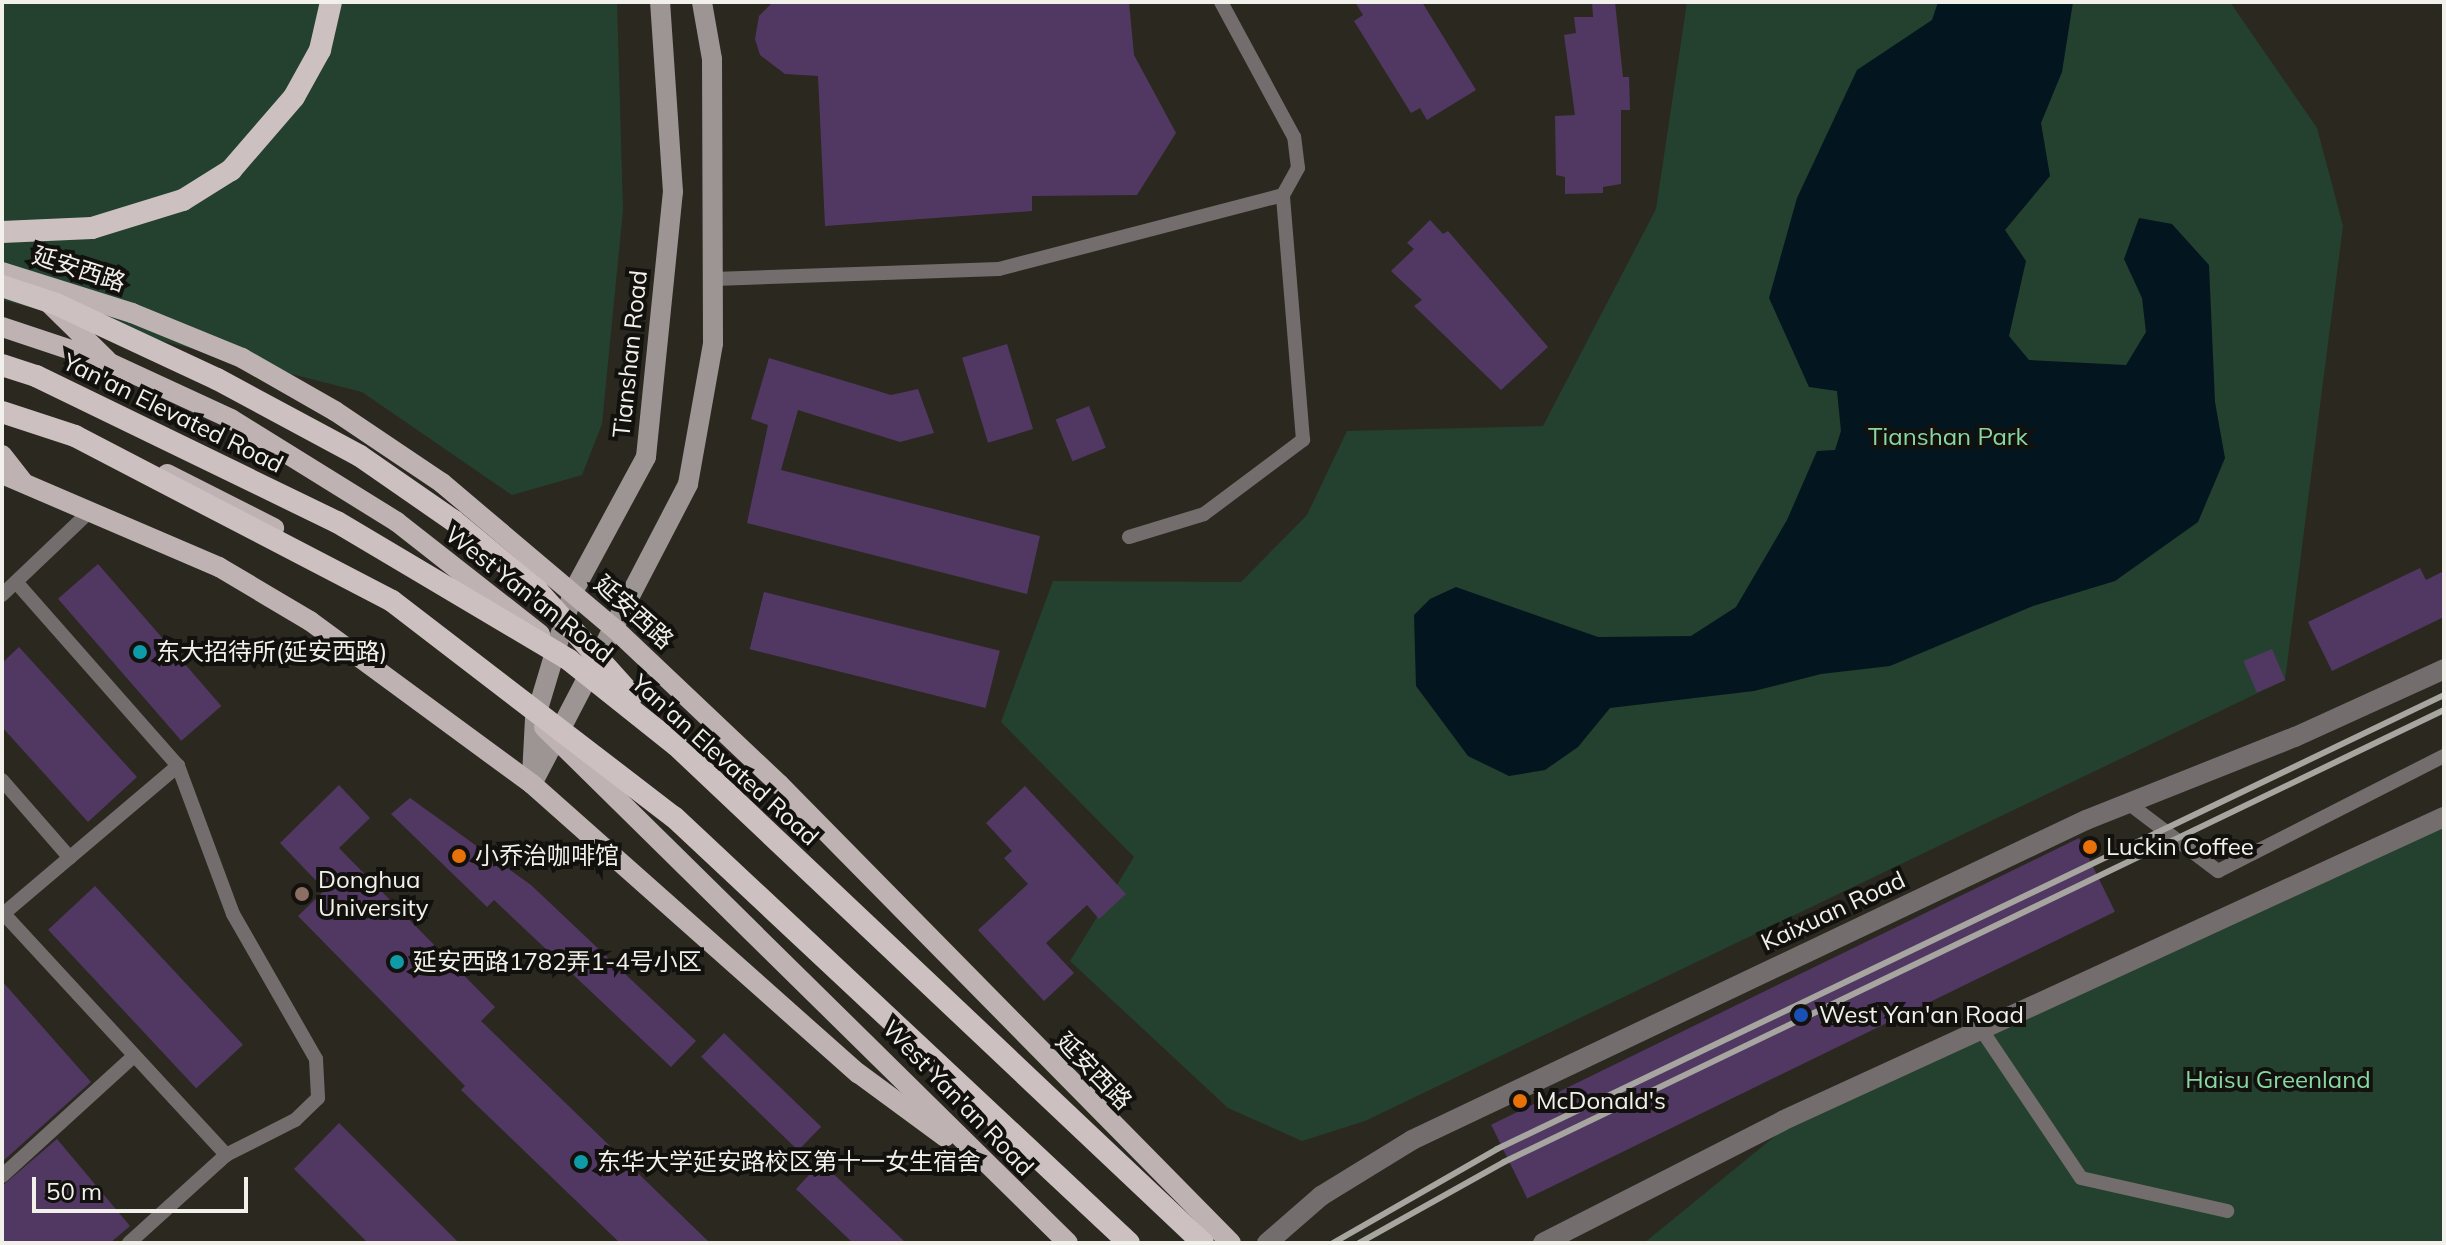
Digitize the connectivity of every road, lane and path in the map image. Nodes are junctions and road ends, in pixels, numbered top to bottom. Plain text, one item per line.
1 (331, 2) edge
2 (660, 2) edge
3 (702, 2) edge
4 (1221, 2) edge
5 (1283, 195) junction
6 (2, 232) edge
7 (2, 272) edge
8 (714, 279) junction
9 (27, 280) junction
10 (2, 286) edge
11 (2, 327) edge
12 (110, 363) junction
13 (2, 365) edge
14 (2, 410) edge
15 (2, 455) edge
16 (2, 474) edge
17 (25, 484) junction
18 (88, 513) junction
19 (1129, 537) dead end
20 (16, 582) junction
21 (573, 592) junction
22 (2, 595) edge
23 (615, 629) junction
24 (557, 647) junction
25 (2444, 669) edge
26 (591, 674) junction
27 (535, 719) junction
28 (556, 739) junction
29 (676, 745) junction
30 (2444, 756) edge
31 (178, 766) junction
32 (2, 780) edge
33 (532, 784) junction
34 (2128, 803) junction
35 (2444, 817) edge
36 (70, 858) junction
37 (3, 915) edge
38 (1981, 1029) junction
39 (133, 1057) junction
40 (1125, 1141) junction
41 (226, 1155) junction
42 (987, 1167) junction
43 (2, 1176) edge
44 (2227, 1211) dead end
45 (129, 1243) edge
46 (1068, 1243) edge
47 (1129, 1243) edge
48 (1203, 1243) edge
49 (1231, 1243) edge
50 (1267, 1243) edge
51 (1543, 1243) edge

1 - 6 highway
2 - 21 main road, Tianshan Road
3 - 8 main road
4 - 5 lane
5 - 8 lane
5 - 19 lane
7 - 9 main road, 延安西路
8 - 23 main road
9 - 12 main road, West Yan'an Road
9 - 21 main road, 延安西路
10 - 29 highway
11 - 12 main road, West Yan'an Road
12 - 24 main road, West Yan'an Road
13 - 29 highway, Yan'an Elevated Road
14 - 27 main road, West Yan'an Road
14 - 47 highway
15 - 17 main road
16 - 17 main road
17 - 18 main road
18 - 20 lane
18 - 33 main road
20 - 22 lane
20 - 31 lane
21 - 23 main road, 延安西路
21 - 24 main road, Tianshan Road
23 - 26 main road
23 - 40 main road, 延安西路
24 - 26 main road, West Yan'an Road
24 - 27 main road, Tianshan Road
25 - 34 street, Kaixuan Road
26 - 28 main road
26 - 40 main road, West Yan'an Road
27 - 28 main road, West Yan'an Road
27 - 33 main road, Tianshan Road
28 - 33 main road
28 - 42 main road, West Yan'an Road
29 - 48 highway, Yan'an Elevated Road
30 - 34 lane
31 - 36 lane
31 - 41 lane
32 - 36 lane
33 - 42 main road
34 - 50 street, Kaixuan Road
35 - 38 street
36 - 37 lane
37 - 39 lane
38 - 44 lane
38 - 51 street
39 - 41 lane
39 - 43 lane
40 - 49 main road, West Yan'an Road
41 - 45 lane
42 - 46 main road, West Yan'an Road

